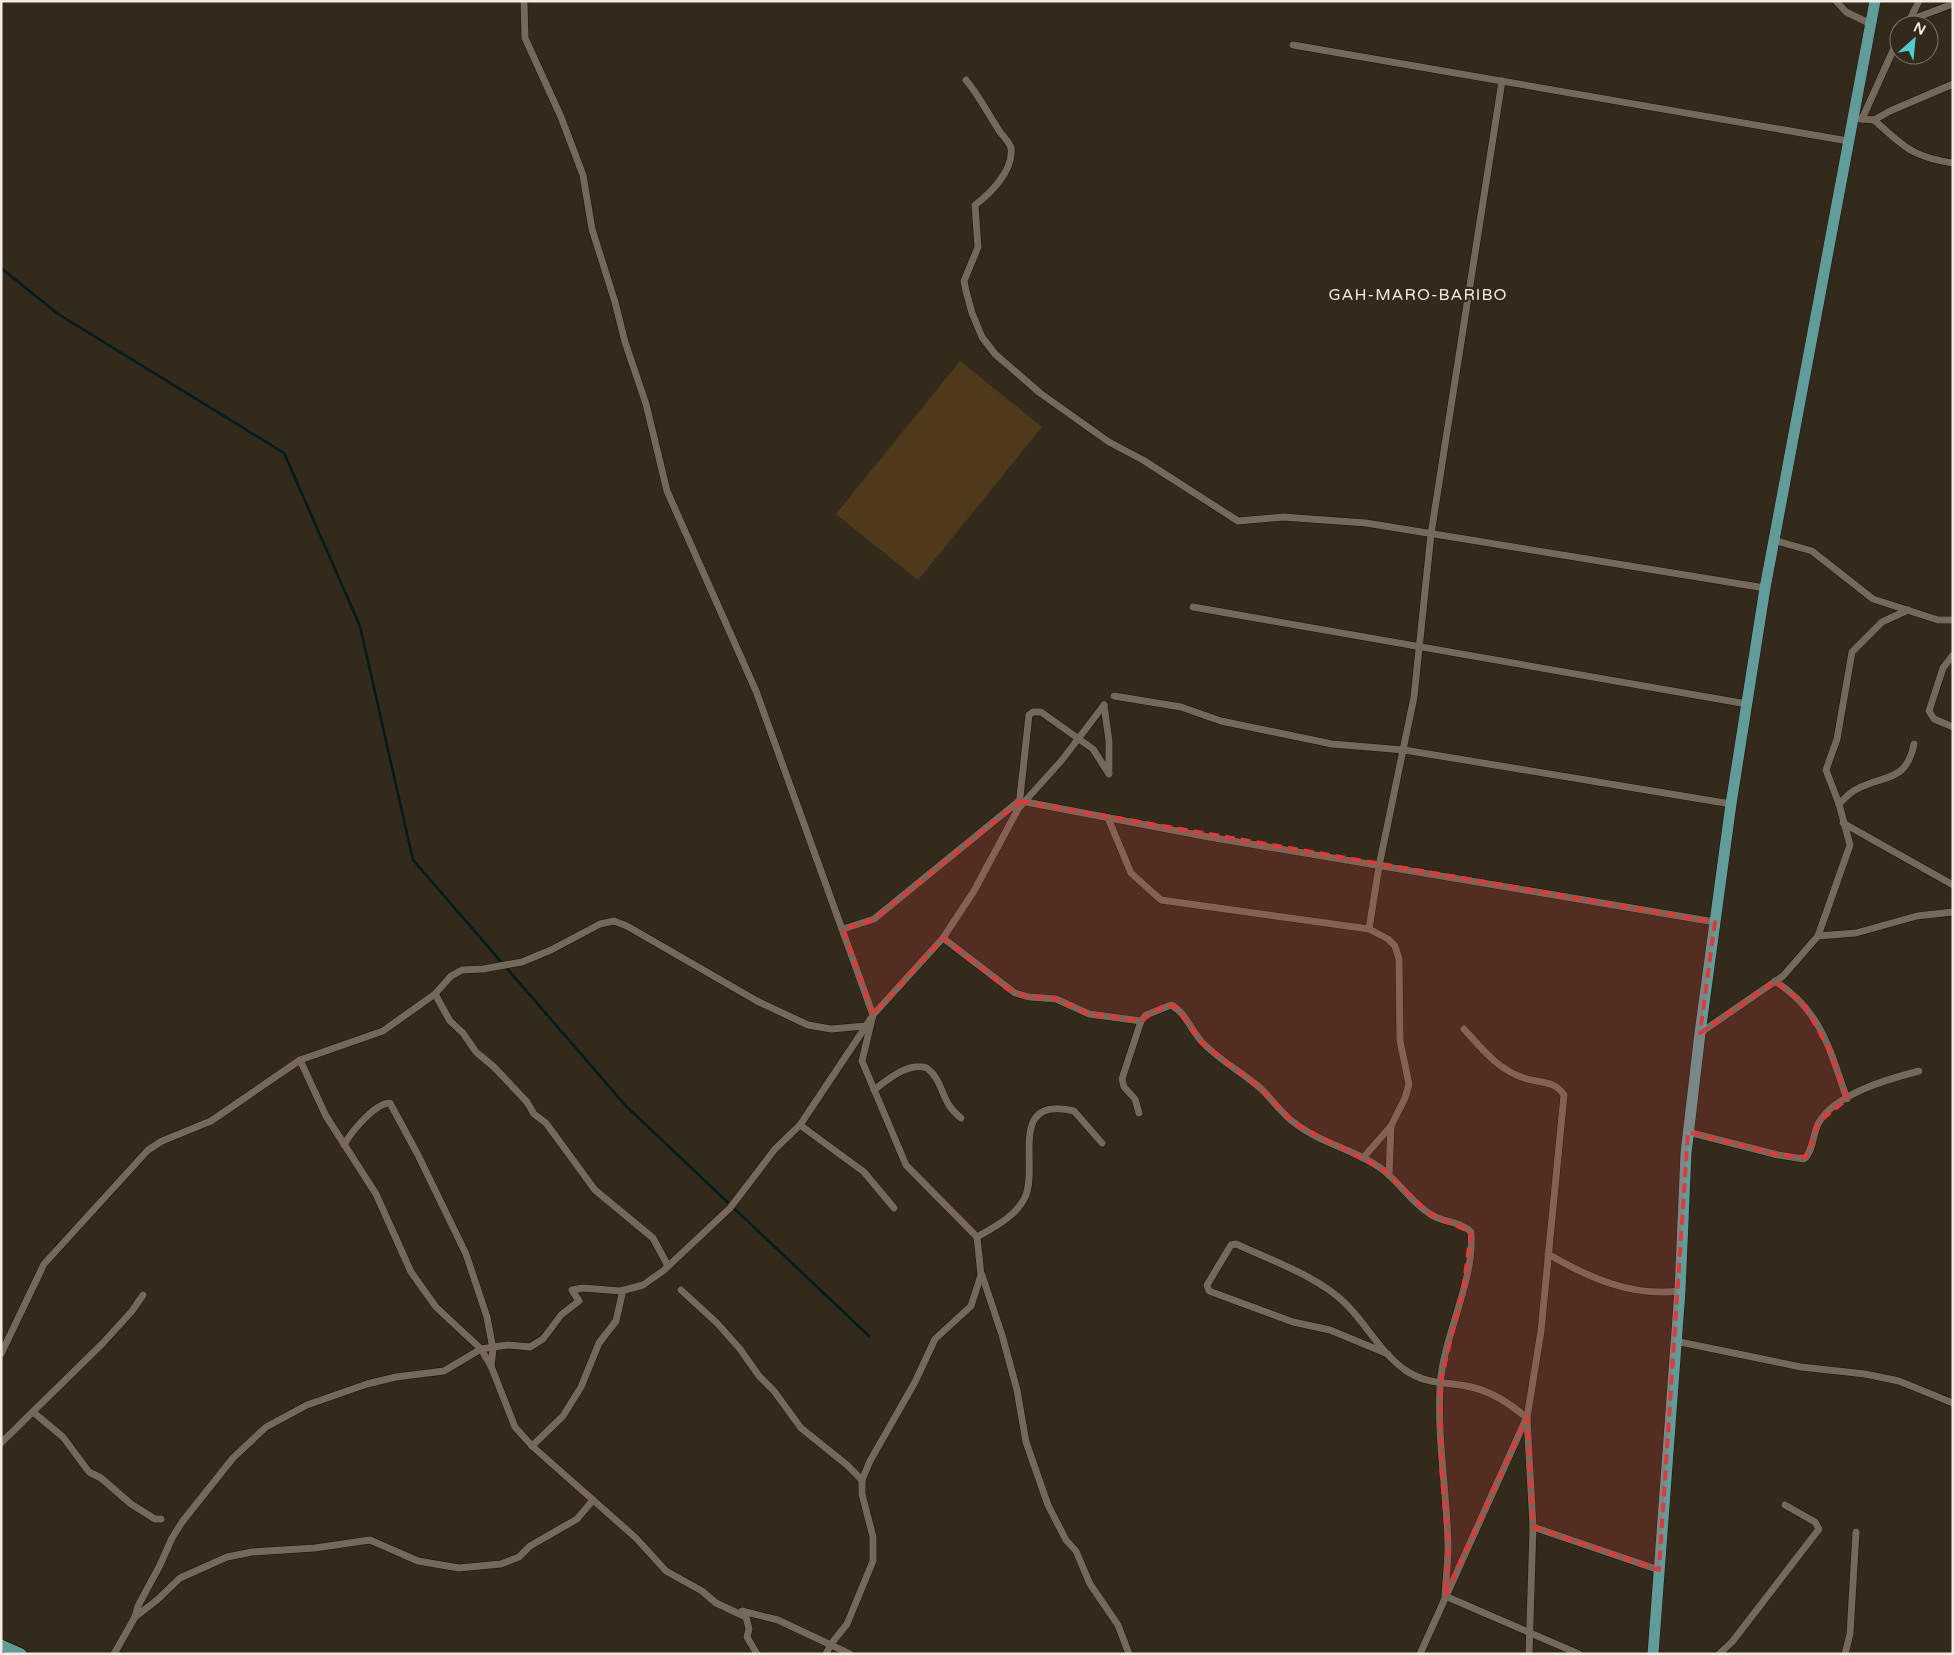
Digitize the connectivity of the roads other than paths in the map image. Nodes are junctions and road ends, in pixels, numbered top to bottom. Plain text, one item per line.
1 (524, 1) edge
2 (1836, 1) edge
3 (1875, 1) edge
4 (1919, 1) edge
5 (1953, 4) edge
6 (1912, 15) edge
7 (1926, 15) edge
8 (1871, 24) junction
9 (1293, 44) dead end
10 (1889, 57) edge
11 (966, 80) dead end
12 (1502, 81) junction
13 (1953, 84) edge
14 (1857, 119) junction
15 (1874, 120) junction
16 (1848, 141) junction
17 (1953, 163) edge
18 (1431, 534) junction
19 (1774, 540) junction
20 (1765, 588) junction
21 (1193, 607) dead end
22 (1908, 610) junction
23 (1953, 620) edge
24 (1421, 646) junction
25 (1953, 655) edge
26 (1114, 696) dead end
27 (1747, 704) junction
28 (1953, 727) edge
29 (1078, 738) junction
30 (1914, 744) dead end
31 (1404, 750) junction
32 (1021, 804) junction
33 (1731, 804) junction
34 (1839, 804) junction
35 (1108, 818) junction
36 (1843, 822) junction
37 (1379, 866) junction
38 (1953, 886) edge
39 (1953, 912) edge
40 (1715, 922) junction
41 (843, 929) junction
42 (1369, 929) junction
43 (1818, 936) junction
44 (943, 938) junction
45 (1775, 982) junction
46 (435, 994) junction
47 (873, 1015) junction
48 (1141, 1022) junction
49 (866, 1026) junction
50 (1464, 1029) dead end
51 (1700, 1033) junction
52 (300, 1060) junction
53 (1919, 1071) dead end
54 (874, 1090) junction
55 (1847, 1099) junction
56 (1139, 1113) dead end
57 (961, 1118) dead end
58 (800, 1125) junction
59 (1391, 1126) junction
60 (1688, 1132) junction
61 (1102, 1143) dead end
62 (344, 1145) junction
63 (1363, 1158) junction
64 (1389, 1176) junction
65 (894, 1208) dead end
66 (977, 1237) junction
67 (1548, 1254) junction
68 (668, 1266) junction
69 (982, 1275) junction
70 (623, 1290) junction
71 (681, 1290) dead end
72 (1680, 1291) junction
73 (143, 1295) dead end
74 (1675, 1341) junction
75 (481, 1349) junction
76 (493, 1349) junction
77 (1, 1354) edge
78 (1388, 1354) junction
79 (491, 1366) junction
80 (1440, 1385) junction
81 (1953, 1403) edge
82 (34, 1412) junction
83 (1527, 1418) junction
84 (1, 1443) edge
85 (532, 1446) junction
86 (862, 1480) junction
87 (593, 1500) junction
88 (1785, 1505) dead end
89 (161, 1519) dead end
90 (1533, 1527) junction
91 (1856, 1532) dead end
92 (1659, 1570) junction
93 (1445, 1596) junction
94 (716, 1603) junction
95 (135, 1617) junction
96 (1531, 1633) junction
97 (830, 1644) junction
98 (1, 1645) edge
99 (21, 1654) edge
100 (114, 1654) edge
101 (757, 1654) edge
102 (826, 1654) edge
103 (850, 1654) edge
104 (1129, 1654) edge
105 (1420, 1654) edge
106 (1529, 1654) edge
107 (1579, 1654) edge
108 (1653, 1654) edge
109 (1719, 1654) edge
110 (1845, 1654) edge

1 - 41 street
2 - 8 street
3 - 8 main road
4 - 6 street
5 - 7 street
8 - 14 main road
9 - 12 street
10 - 14 street
11 - 18 street
12 - 16 street
12 - 18 street
13 - 15 street
14 - 15 street
14 - 16 main road
15 - 17 street
16 - 19 main road
18 - 20 street
18 - 24 street
19 - 20 main road
19 - 22 street
20 - 27 main road
21 - 24 street
22 - 23 street
22 - 34 street
24 - 27 street
24 - 31 street
25 - 28 street
26 - 31 street
27 - 33 main road
29 - 29 street
29 - 32 street
29 - 32 street
30 - 34 street
31 - 33 street
31 - 37 street
32 - 35 street
32 - 41 street
32 - 44 street
33 - 40 main road
34 - 36 street
35 - 37 street
35 - 42 street
36 - 38 street
36 - 43 street
37 - 40 street
37 - 42 street
39 - 43 street
40 - 51 main road
41 - 47 street
42 - 59 street
43 - 45 street
44 - 47 street
44 - 48 street
45 - 51 street
45 - 55 street
46 - 49 street
46 - 52 street
46 - 68 street
47 - 49 street
47 - 54 street
48 - 56 street
48 - 63 street
49 - 58 street
50 - 67 street
51 - 60 main road
52 - 62 street
52 - 77 street
53 - 55 street
54 - 57 street
54 - 66 street
55 - 60 street
58 - 65 street
58 - 68 street
59 - 63 street
59 - 64 street
60 - 72 main road
61 - 66 street
62 - 75 street
62 - 76 street
63 - 64 street
64 - 80 street
66 - 69 street
67 - 72 street
67 - 83 street
68 - 70 street
69 - 86 street
69 - 104 street
70 - 76 street
70 - 85 street
71 - 86 street
72 - 74 main road
73 - 82 street
74 - 81 street
74 - 92 main road
75 - 76 street
75 - 79 street
75 - 95 street
76 - 79 street
78 - 78 street
78 - 80 street
79 - 85 street
80 - 83 street
80 - 93 street
82 - 84 street
82 - 89 street
83 - 90 street
83 - 93 street
85 - 87 street
86 - 97 street
87 - 94 street
87 - 95 street
88 - 109 street
90 - 92 street
90 - 96 street
91 - 110 street
92 - 108 main road
93 - 96 street
93 - 105 street
94 - 97 street
94 - 101 street
95 - 100 street
96 - 106 street
96 - 107 street
97 - 102 street
97 - 103 street
98 - 99 main road

